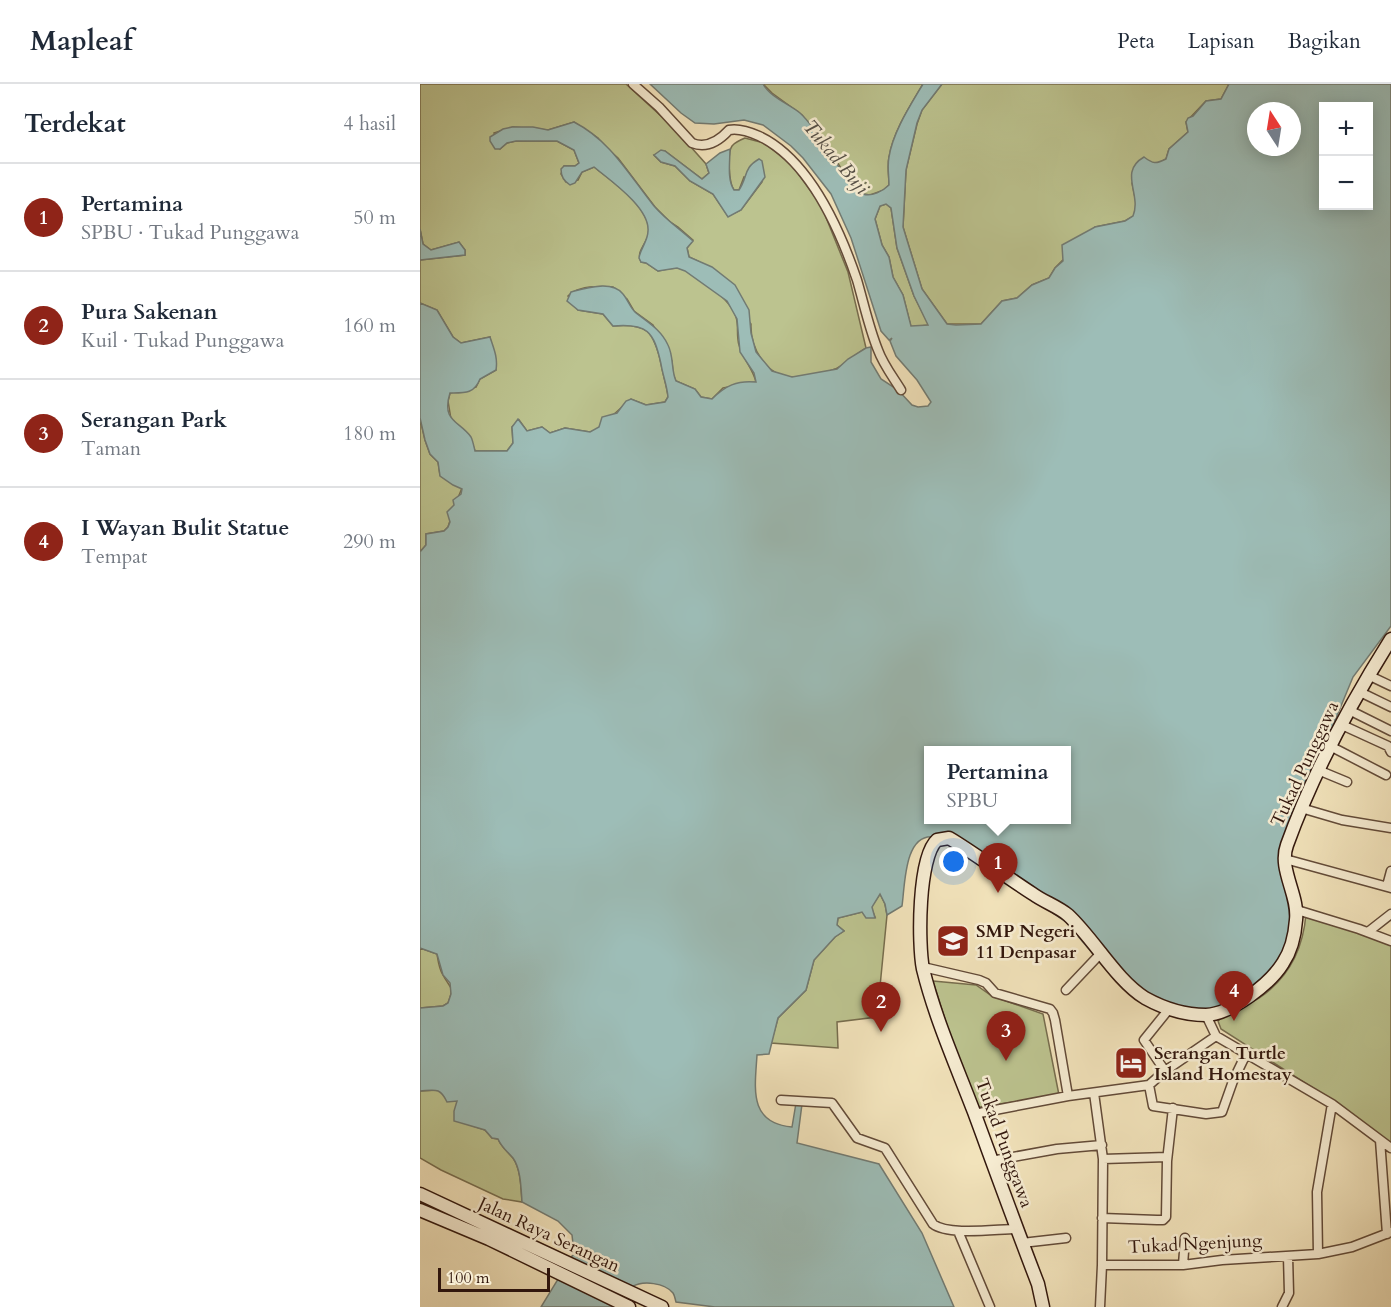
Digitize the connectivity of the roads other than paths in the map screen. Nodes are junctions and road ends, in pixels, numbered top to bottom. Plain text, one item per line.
1 (633, 84) edge
2 (901, 390) dead end
3 (1390, 642) edge
4 (1370, 676) junction
5 (1391, 686) edge
6 (1360, 692) junction
7 (1391, 707) edge
8 (1349, 710) junction
9 (1342, 725) junction
10 (1391, 731) edge
11 (1390, 745) edge
12 (1330, 746) junction
13 (1318, 770) junction
14 (1386, 775) dead end
15 (1347, 782) dead end
16 (1301, 808) junction
17 (1386, 827) edge
18 (1285, 859) junction
19 (1391, 871) edge
20 (1389, 887) edge
21 (1297, 910) junction
22 (1391, 914) edge
23 (1368, 932) junction
24 (1391, 941) edge
25 (1102, 952) junction
26 (923, 967) junction
27 (1066, 990) dead end
28 (1169, 1009) junction
29 (1206, 1015) junction
30 (1216, 1036) junction
31 (1246, 1054) junction
32 (1165, 1071) junction
33 (1149, 1085) junction
34 (1094, 1093) junction
35 (1068, 1096) junction
36 (781, 1100) dead end
37 (1332, 1104) junction
38 (1173, 1108) junction
39 (974, 1114) junction
40 (1380, 1140) junction
41 (1102, 1145) junction
42 (1391, 1148) edge
43 (1167, 1157) junction
44 (1103, 1159) junction
45 (991, 1161) junction
46 (1387, 1168) edge
47 (420, 1194) edge
48 (420, 1210) edge
49 (1102, 1218) junction
50 (1016, 1228) junction
51 (958, 1231) junction
52 (1389, 1233) edge
53 (1065, 1238) dead end
54 (1185, 1238) dead end
55 (506, 1240) junction
56 (1022, 1243) junction
57 (1318, 1254) junction
58 (1288, 1256) junction
59 (1102, 1265) junction
60 (1183, 1265) junction
61 (629, 1307) edge
62 (662, 1307) edge
63 (990, 1307) edge
64 (1043, 1307) edge
65 (1100, 1307) edge
66 (1282, 1307) edge

1 - 2 street
3 - 4 street, Tukad Punggawa
4 - 5 street
4 - 6 street, Tukad Punggawa
6 - 7 street
6 - 8 street, Tukad Punggawa
8 - 9 street, Tukad Punggawa
8 - 10 street
9 - 11 street
9 - 12 street, Tukad Punggawa
12 - 13 street, Tukad Punggawa
12 - 14 street
13 - 15 street
13 - 16 street, Tukad Punggawa
16 - 17 street
16 - 18 street, Tukad Punggawa
18 - 20 street
18 - 21 street, Tukad Punggawa
19 - 20 street
21 - 23 street
21 - 29 street, Tukad Punggawa
22 - 23 street
23 - 24 street
25 - 26 street, Tukad Punggawa
25 - 27 street
25 - 28 street, Tukad Punggawa
26 - 35 street
26 - 39 street, Tukad Punggawa
28 - 29 street, Tukad Punggawa
28 - 32 street
29 - 30 street
30 - 31 street
30 - 32 street
31 - 37 street
31 - 38 street
32 - 33 street
33 - 34 street
33 - 38 street
34 - 35 street
34 - 41 street, Tukad Ngenjung
35 - 39 street
36 - 51 street
37 - 40 street
37 - 57 street
38 - 43 street
39 - 45 street, Tukad Punggawa
40 - 42 street
40 - 46 street
41 - 44 street, Tukad Ngenjung
41 - 45 street
43 - 44 street
43 - 49 street
44 - 49 street, Tukad Ngenjung
45 - 50 street, Tukad Punggawa
46 - 52 street
47 - 55 street, Jalan Raya Serangan
48 - 55 street, Jalan Raya Serangan
49 - 59 street, Tukad Ngenjung
50 - 51 street
50 - 56 street, Tukad Punggawa
51 - 63 street
52 - 57 street, Tukad Ngenjung
53 - 56 street
54 - 60 street
55 - 61 street, Jalan Raya Serangan
55 - 62 street, Jalan Raya Serangan
56 - 64 street, Tukad Punggawa
57 - 58 street, Tukad Ngenjung
58 - 60 street, Tukad Ngenjung
58 - 66 street
59 - 60 street, Tukad Ngenjung
59 - 65 street

